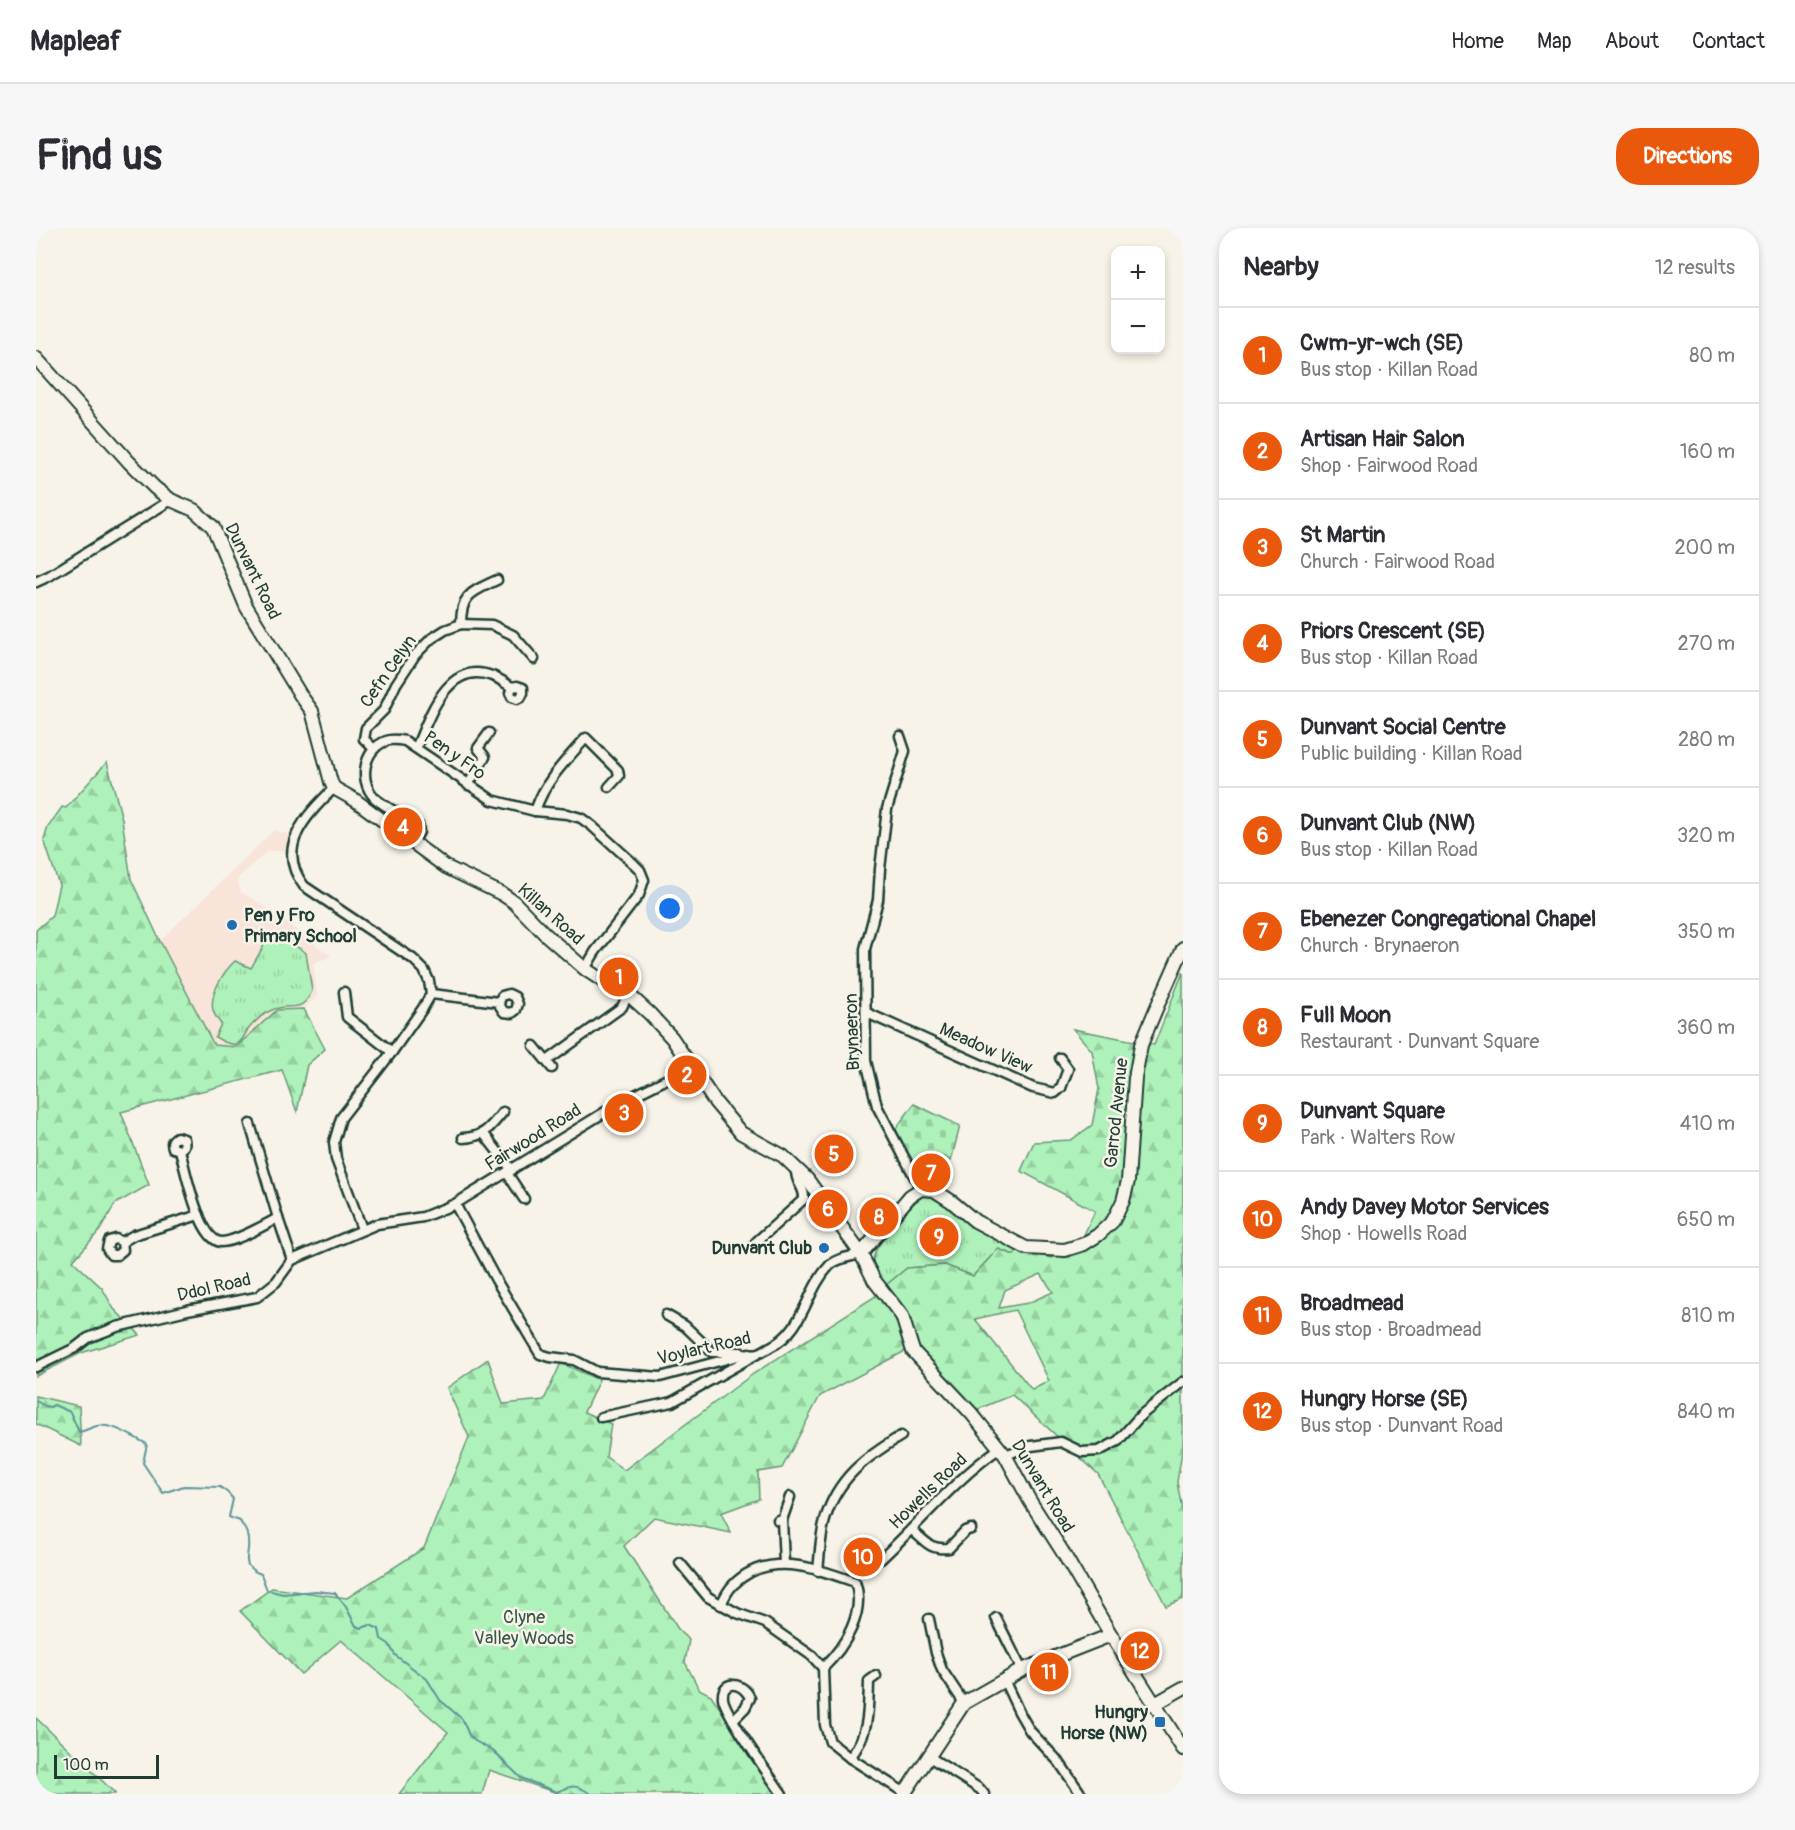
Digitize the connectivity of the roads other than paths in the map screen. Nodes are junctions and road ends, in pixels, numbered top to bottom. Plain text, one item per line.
1 (36, 358) edge
2 (171, 500) junction
3 (497, 580) dead end
4 (36, 582) edge
5 (461, 624) junction
6 (534, 660) dead end
7 (512, 687) dead end
8 (489, 733) dead end
9 (900, 735) dead end
10 (416, 748) junction
11 (374, 749) junction
12 (468, 785) junction
13 (609, 787) dead end
14 (334, 788) junction
15 (535, 811) junction
16 (413, 843) junction
17 (1183, 948) edge
18 (585, 969) junction
19 (344, 992) dead end
20 (431, 994) junction
21 (628, 994) junction
22 (499, 1002) dead end
23 (867, 1013) junction
24 (534, 1047) dead end
25 (392, 1052) junction
26 (1060, 1058) dead end
27 (691, 1067) junction
28 (503, 1112) dead end
29 (250, 1124) dead end
30 (484, 1134) junction
31 (463, 1138) dead end
32 (180, 1150) dead end
33 (796, 1169) junction
34 (509, 1172) junction
35 (921, 1189) junction
36 (524, 1199) dead end
37 (455, 1204) junction
38 (199, 1215) junction
39 (423, 1217) joint
40 (278, 1218) junction
41 (362, 1229) junction
42 (122, 1242) dead end
43 (756, 1242) dead end
44 (861, 1254) junction
45 (292, 1260) junction
46 (666, 1315) dead end
47 (753, 1354) junction
48 (36, 1367) edge
49 (1183, 1383) edge
50 (601, 1417) dead end
51 (902, 1436) dead end
52 (1002, 1452) junction
53 (790, 1497) dead end
54 (964, 1529) dead end
55 (912, 1530) junction
56 (881, 1559) dead end
57 (679, 1562) dead end
58 (784, 1564) junction
59 (818, 1571) junction
60 (721, 1605) junction
61 (996, 1618) dead end
62 (929, 1619) dead end
63 (1111, 1635) junction
64 (823, 1668) junction
65 (1022, 1670) junction
66 (876, 1676) dead end
67 (1004, 1680) junction
68 (1183, 1688) edge
69 (964, 1703) junction
70 (1155, 1704) junction
71 (733, 1720) dead end
72 (1183, 1749) edge
73 (928, 1756) junction
74 (850, 1758) junction
75 (904, 1793) edge
76 (782, 1794) edge
77 (984, 1794) edge
78 (1081, 1794) edge

1 - 2 street, Dunvant Road
2 - 4 street
2 - 14 street, Dunvant Road
3 - 5 street
5 - 6 street, Cefn Celyn
5 - 11 street, Cefn Celyn
7 - 10 street
8 - 12 street
9 - 23 street, Brynaeron
10 - 11 street, Pen y Fro
10 - 12 street, Pen y Fro
11 - 16 street
12 - 15 street, Pen y Fro
13 - 15 street
14 - 16 street, Killan Road
14 - 20 street
15 - 18 street, Pen y Fro
16 - 18 street, Killan Road
17 - 35 street, Garrod Avenue
18 - 21 street, Killan Road
19 - 25 street
20 - 22 street
20 - 25 street
21 - 24 street
21 - 27 street, Killan Road
23 - 26 street, Meadow View
23 - 35 street, Brynaeron
25 - 41 street
27 - 33 street, Killan Road
27 - 34 street, Fairwood Road
28 - 30 street
29 - 40 street
30 - 31 street
30 - 34 street
32 - 38 street
33 - 43 street
33 - 44 street, Killan Road
34 - 36 street
34 - 37 street, Fairwood Road
35 - 44 street
37 - 39 street, Fairwood Road
37 - 47 street, Voylart Road
38 - 40 street
38 - 42 street
39 - 41 street, Ddol Road
40 - 45 street
41 - 45 street, Ddol Road
44 - 47 street, Voylart Road
44 - 52 street, Dunvant Road
45 - 48 street, Ddol Road
46 - 47 street
47 - 50 street
49 - 52 street, Howells Road
51 - 59 street
52 - 55 street, Howells Road
52 - 63 street, Dunvant Road
53 - 58 street
54 - 55 street
55 - 56 street, Howells Road
57 - 60 street
58 - 59 street
58 - 60 street
59 - 64 street
60 - 64 street
61 - 65 street
62 - 69 street
63 - 65 street
63 - 70 street, Dunvant Road
64 - 74 street
65 - 67 street
66 - 74 street
67 - 69 street
67 - 78 street
68 - 70 street
69 - 73 street
70 - 72 street, Dunvant Road
71 - 76 street
73 - 75 street
73 - 77 street
74 - 75 street

